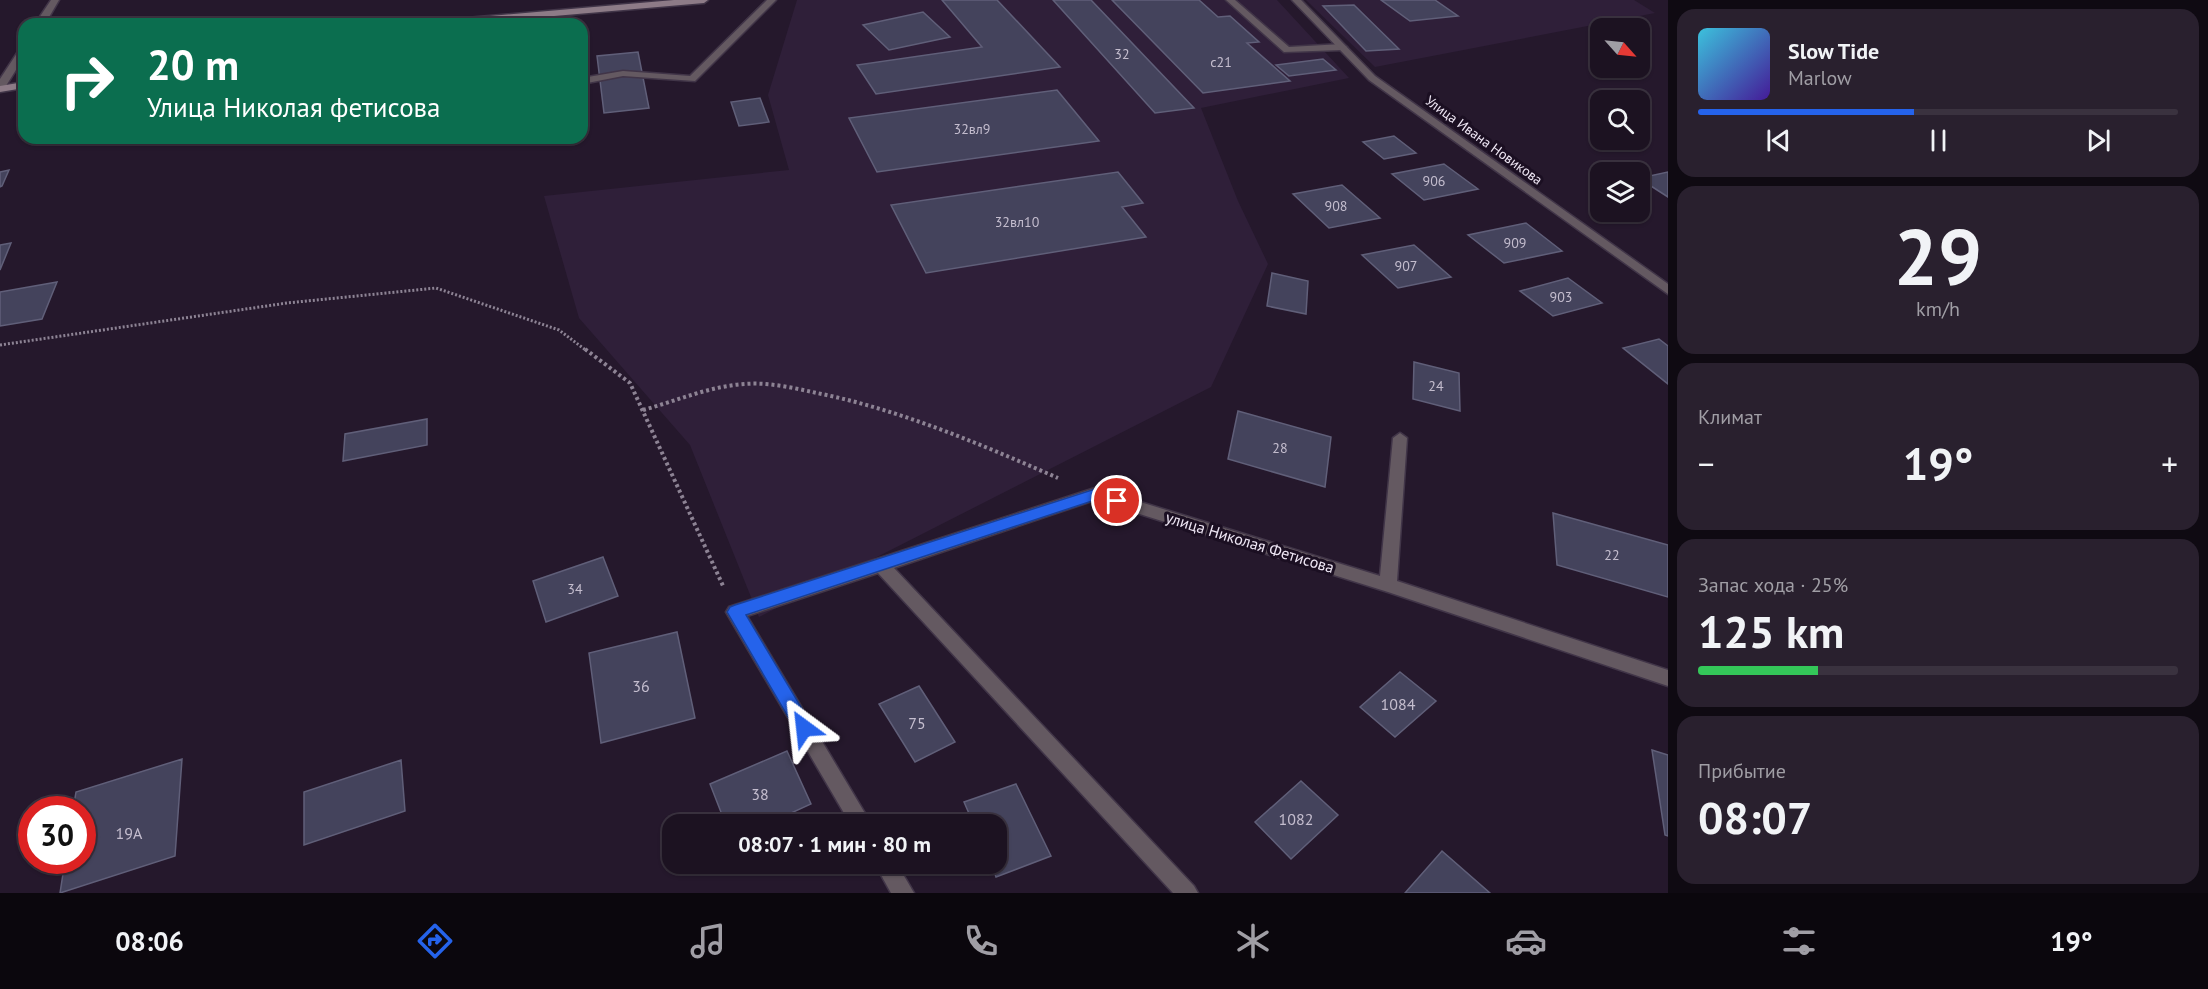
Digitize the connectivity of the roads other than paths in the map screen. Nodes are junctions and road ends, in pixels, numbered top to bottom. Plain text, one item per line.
1 (56, 0) edge
2 (704, 0) edge
3 (772, 0) edge
4 (1230, 0) edge
5 (1296, 0) edge
6 (44, 18) edge
7 (500, 18) edge
8 (1342, 47) junction
9 (18, 60) edge
10 (588, 79) edge
11 (18, 86) edge
12 (0, 88) edge
13 (1668, 290) edge
14 (1400, 438) dead end
15 (881, 566) junction
16 (1388, 585) junction
17 (1668, 678) edge
18 (855, 814) edge
19 (891, 874) edge
20 (903, 893) edge
21 (1188, 893) edge

1 - 6 street
2 - 7 main road
3 - 10 street
4 - 8 street
5 - 8 street, Улица Ивана Новикова
8 - 13 street, Улица Ивана Новикова
9 - 12 street
11 - 12 main road
14 - 16 street
15 - 16 street, улица Николая Фетисова
15 - 18 street
15 - 21 street
16 - 17 street, улица Николая Фетисова
19 - 20 street

